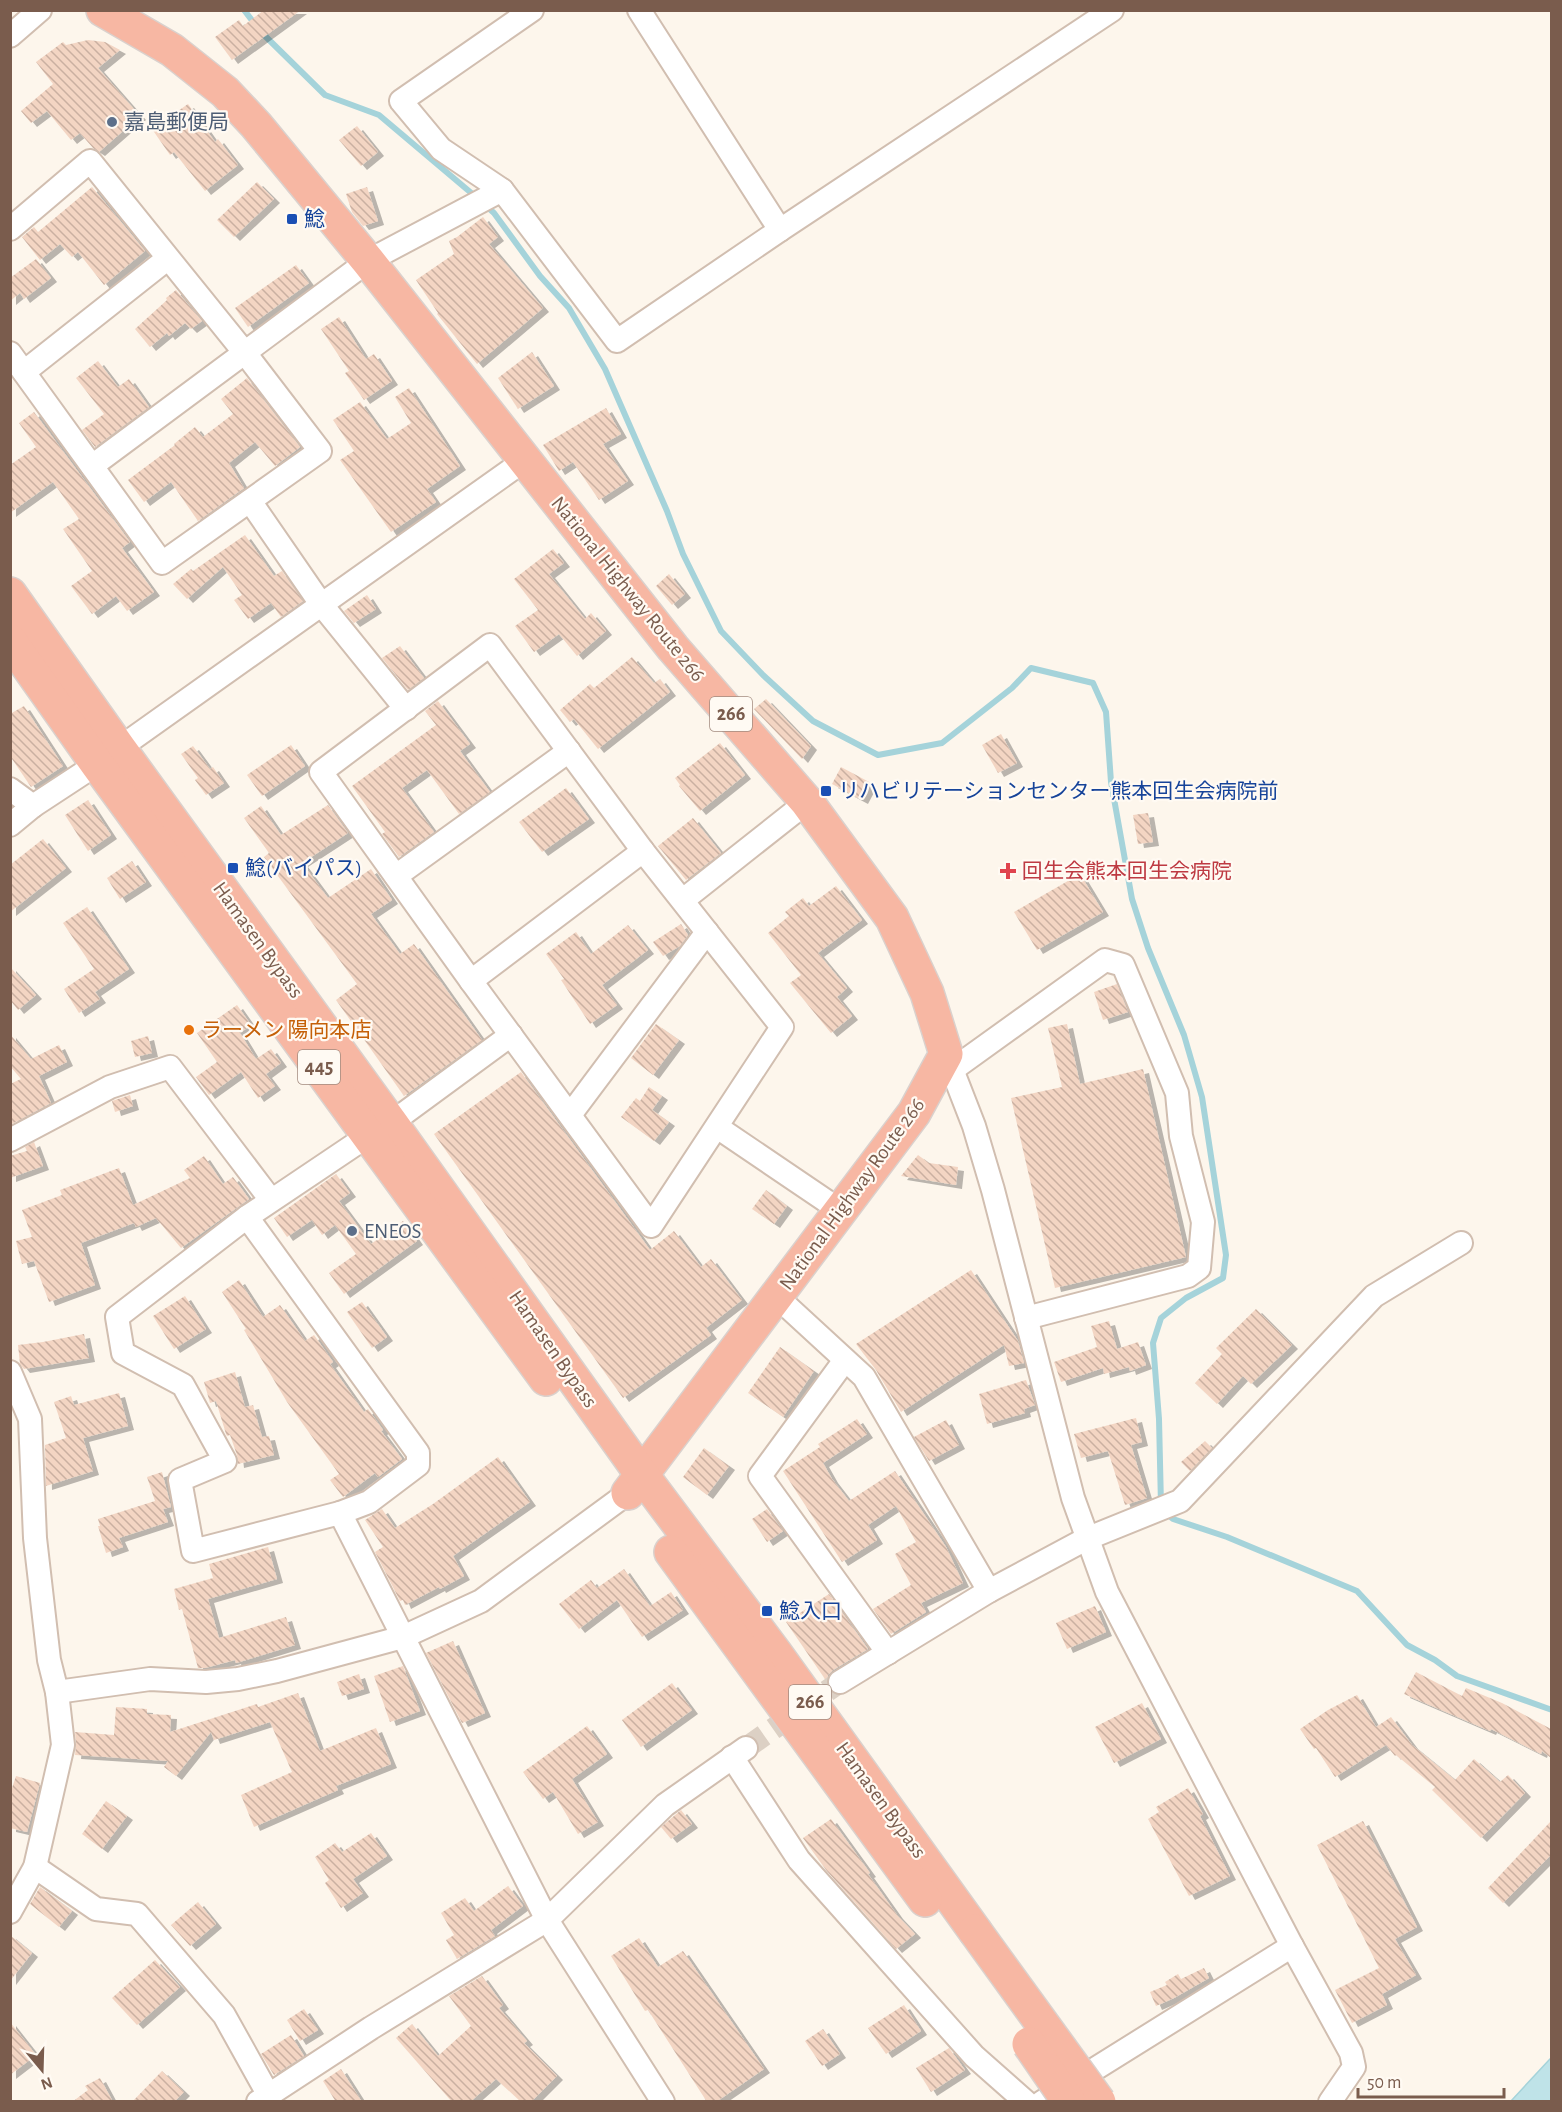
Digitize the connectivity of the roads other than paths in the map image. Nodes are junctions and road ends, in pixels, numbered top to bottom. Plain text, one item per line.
1 (40, 10) edge
2 (103, 10) edge
3 (532, 10) edge
4 (639, 10) edge
5 (1112, 10) edge
6 (10, 36) edge
7 (502, 190) junction
8 (14, 219) edge
9 (780, 230) junction
10 (167, 259) junction
11 (368, 261) junction
12 (10, 353) edge
13 (245, 353) junction
14 (24, 372) junction
15 (525, 460) junction
16 (92, 466) junction
17 (250, 501) junction
18 (10, 594) edge
19 (321, 604) junction
20 (10, 641) edge
21 (406, 709) junction
22 (569, 751) junction
23 (108, 756) junction
24 (10, 789) edge
25 (807, 802) junction
26 (33, 806) junction
27 (10, 825) edge
28 (643, 851) junction
29 (396, 876) junction
30 (682, 900) junction
31 (707, 932) junction
32 (471, 981) junction
33 (511, 1035) junction
34 (949, 1062) junction
35 (570, 1115) junction
36 (717, 1127) junction
37 (380, 1129) junction
38 (10, 1140) edge
39 (271, 1200) junction
40 (842, 1211) junction
41 (247, 1217) junction
42 (1461, 1242) dead end
43 (777, 1297) junction
44 (1026, 1318) junction
45 (845, 1360) junction
46 (10, 1372) edge
47 (635, 1484) junction
48 (340, 1513) junction
49 (1086, 1539) junction
50 (989, 1591) junction
51 (404, 1637) junction
52 (888, 1653) junction
53 (840, 1682) tunnel mouth
54 (57, 1692) junction
55 (35, 1867) junction
56 (10, 1911) edge
57 (547, 1920) junction
58 (967, 1938) junction
59 (1292, 1946) junction
60 (263, 2098) edge
61 (663, 2102) edge
62 (1026, 2102) edge
63 (1042, 2102) edge
64 (1069, 2102) edge
65 (1099, 2102) edge
66 (1330, 2102) edge

1 - 6 street
2 - 11 highway, National Highway Route 266 / 266
3 - 7 street
4 - 9 street
5 - 9 street
7 - 9 street
7 - 11 street
8 - 10 street
10 - 13 street
10 - 14 street
11 - 13 street
11 - 15 highway, National Highway Route 266 / 266
12 - 14 street
13 - 16 street
13 - 17 street
14 - 16 street
15 - 19 street
15 - 25 highway, National Highway Route 266 / 266
16 - 17 street
17 - 19 street
18 - 23 highway, Hamasen Bypass / 445
19 - 21 street
19 - 23 street
20 - 23 highway, Hamasen Bypass / 445
21 - 22 street
21 - 29 street
22 - 28 street
22 - 29 street
23 - 26 street
23 - 37 highway, Hamasen Bypass / 445
24 - 26 street
25 - 30 street
25 - 34 highway, National Highway Route 266 / 266
26 - 27 street
28 - 30 street
28 - 32 street
29 - 32 street
30 - 31 street
31 - 35 street
31 - 36 street
32 - 33 street
33 - 35 street
33 - 37 street
34 - 40 highway, National Highway Route 266
34 - 44 street
34 - 44 street
35 - 36 street
36 - 40 street
37 - 39 street
37 - 47 highway, Hamasen Bypass / 445
38 - 39 street
39 - 41 street
40 - 43 highway, National Highway Route 266
41 - 48 street
41 - 48 street
42 - 49 street
43 - 45 street
43 - 47 highway, National Highway Route 266
44 - 49 street
45 - 50 street
45 - 52 street
46 - 54 street
47 - 51 street
47 - 58 highway, Hamasen Bypass / 266
48 - 51 street
49 - 50 street
49 - 59 street
50 - 52 street
51 - 54 street
51 - 57 street
52 - 53 street
54 - 55 street
55 - 56 street
55 - 60 street
57 - 60 street
57 - 61 street
57 - 62 street
58 - 64 highway, Hamasen Bypass / 266, bridge
58 - 65 highway, Hamasen Bypass / 266, bridge
59 - 63 street
59 - 66 street

